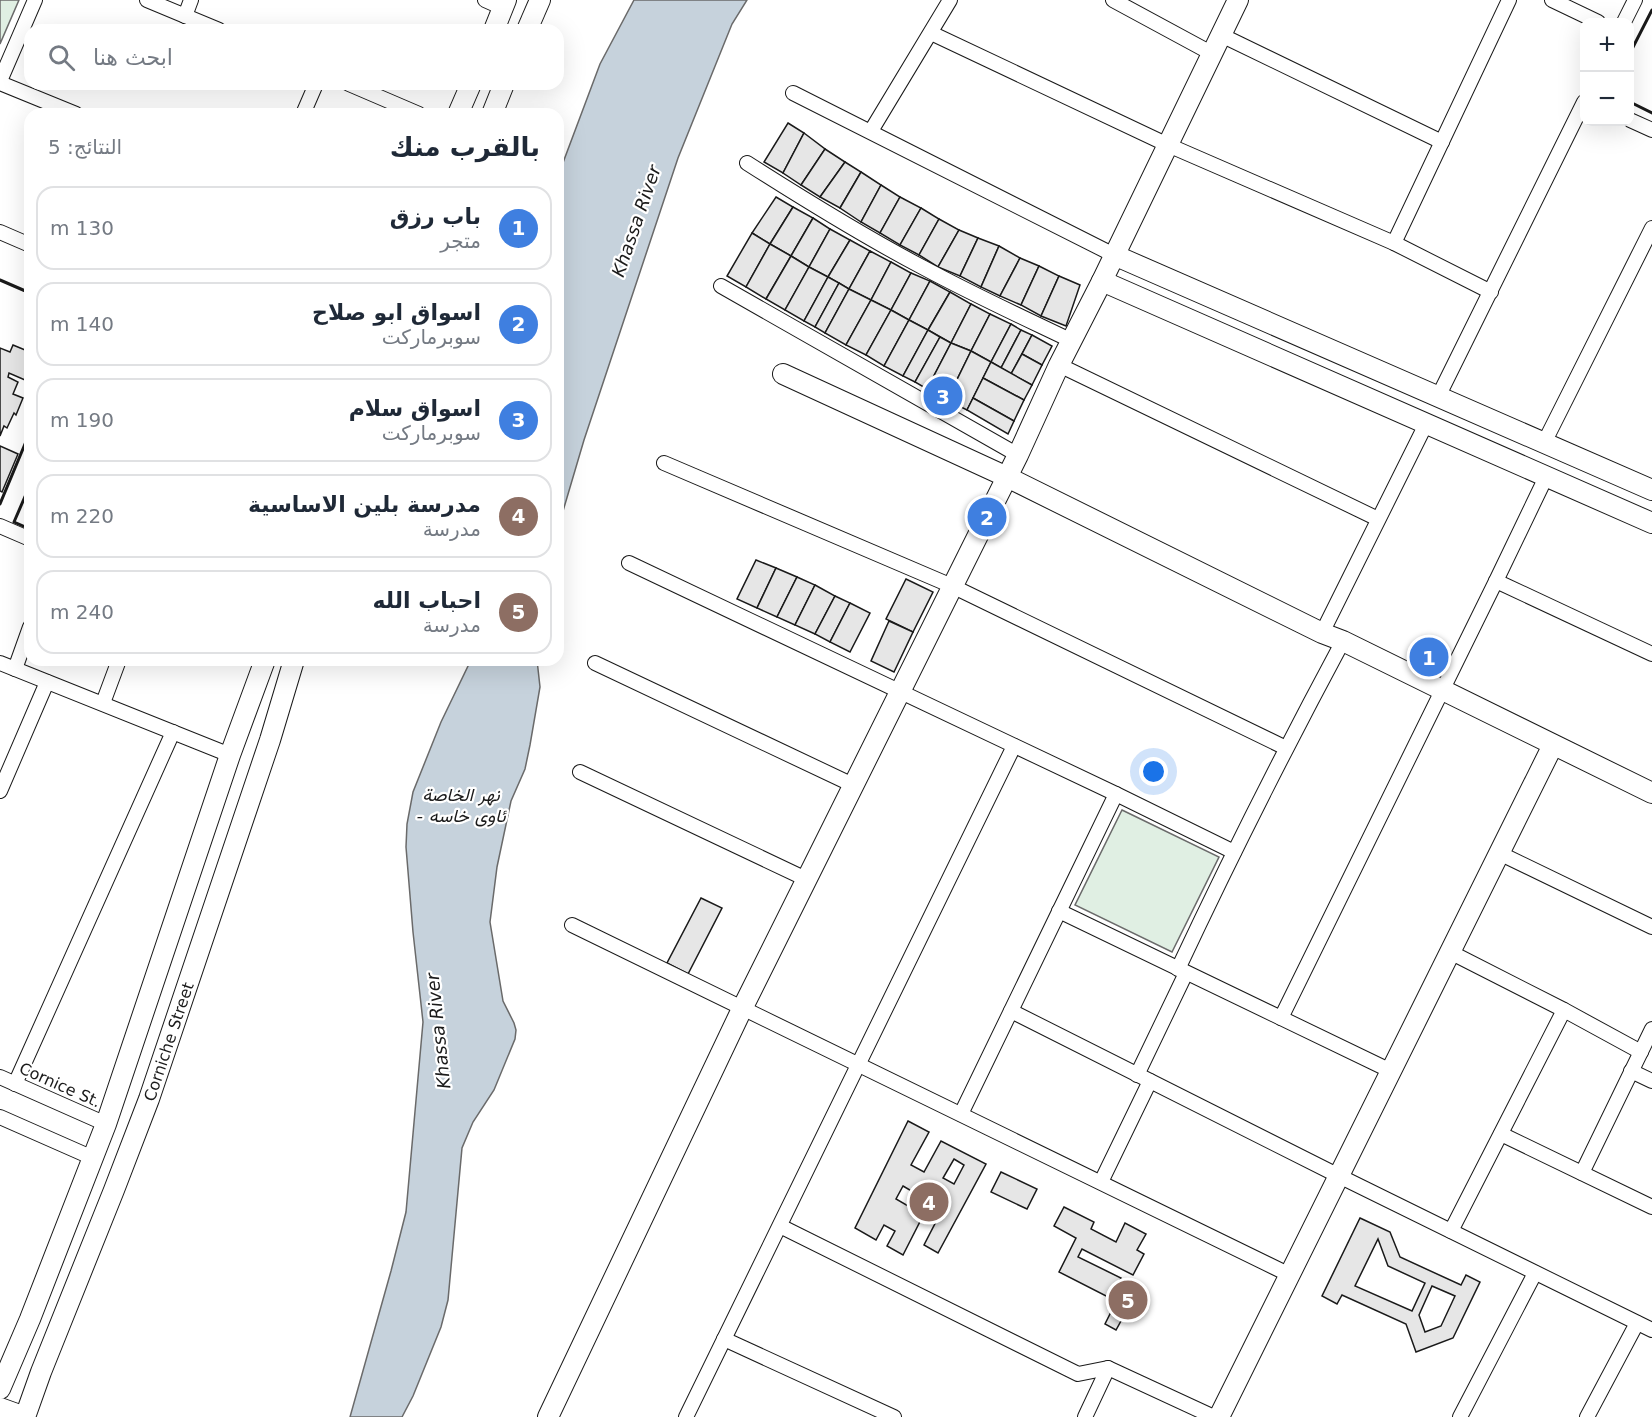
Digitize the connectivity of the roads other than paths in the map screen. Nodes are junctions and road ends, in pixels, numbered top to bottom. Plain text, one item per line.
1 (34, 0) edge
2 (147, 0) edge
3 (191, 0) edge
4 (540, 0) edge
5 (950, 0) edge
6 (1113, 0) edge
7 (1238, 0) edge
8 (1509, 0) edge
9 (1552, 0) edge
10 (1635, 0) edge
11 (498, 3) edge
12 (185, 16) junction
13 (1590, 18) edge
14 (1626, 18) edge
15 (24, 24) edge
16 (24, 24) edge
17 (204, 24) edge
18 (495, 24) edge
19 (530, 24) edge
20 (932, 33) junction
21 (1221, 35) junction
22 (1211, 53) junction
23 (0, 82) edge
24 (313, 90) edge
25 (363, 90) edge
26 (468, 90) edge
27 (502, 90) edge
28 (793, 93) dead end
29 (62, 108) edge
30 (306, 108) edge
31 (405, 108) edge
32 (461, 108) edge
33 (494, 108) edge
34 (1580, 110) edge
35 (1634, 122) edge
36 (1652, 130) edge
37 (871, 132) junction
38 (1442, 142) junction
39 (1168, 145) junction
40 (747, 163) dead end
41 (1652, 228) edge
42 (0, 232) edge
43 (24, 242) edge
44 (1394, 243) junction
45 (1114, 255) junction
46 (1102, 281) junction
47 (721, 286) dead end
48 (1491, 292) junction
49 (1072, 341) junction
50 (1059, 365) junction
51 (783, 374) dead end
52 (1438, 397) junction
53 (1425, 423) junction
54 (1544, 443) junction
55 (1018, 455) junction
56 (664, 463) dead end
57 (1607, 470) junction
58 (1007, 477) junction
59 (1546, 477) junction
60 (1651, 488) edge
61 (1595, 498) junction
62 (1378, 519) junction
63 (1652, 523) edge
64 (0, 526) edge
65 (24, 536) edge
66 (629, 563) dead end
67 (1496, 581) junction
68 (952, 586) junction
69 (1322, 633) junction
70 (1343, 641) junction
71 (24, 644) edge
72 (1650, 648) edge
73 (0, 663) edge
74 (595, 663) dead end
75 (117, 666) edge
76 (263, 666) edge
77 (292, 666) edge
78 (15, 669) junction
79 (47, 682) junction
80 (900, 691) junction
81 (1442, 691) junction
82 (103, 703) junction
83 (173, 732) junction
84 (1553, 745) junction
85 (1014, 746) junction
86 (1286, 748) junction
87 (230, 755) junction
88 (580, 772) dead end
89 (853, 785) junction
90 (0, 791) edge
91 (1652, 793) edge
92 (1116, 794) junction
93 (1234, 852) junction
94 (1499, 853) junction
95 (806, 879) junction
96 (179, 907) junction
97 (1059, 911) junction
98 (211, 916) junction
99 (572, 925) dead end
100 (1652, 927) edge
101 (1450, 952) junction
102 (1182, 971) junction
103 (742, 1009) junction
104 (1564, 1010) junction
105 (1011, 1011) junction
106 (1281, 1018) junction
107 (1652, 1029) edge
108 (1641, 1052) junction
109 (859, 1064) junction
110 (1391, 1071) junction
111 (1631, 1071) junction
112 (0, 1077) edge
113 (1143, 1078) junction
114 (1652, 1082) edge
115 (15, 1084) junction
116 (961, 1114) junction
117 (0, 1117) edge
118 (106, 1124) junction
119 (1501, 1134) junction
120 (93, 1158) junction
121 (1582, 1173) junction
122 (1339, 1176) junction
123 (1101, 1182) junction
124 (1652, 1207) edge
125 (780, 1226) junction
126 (1451, 1231) junction
127 (1535, 1273) junction
128 (1290, 1275) junction
129 (1637, 1323) junction
130 (1652, 1330) edge
131 (724, 1339) junction
132 (1108, 1368) junction
133 (0, 1389) edge
134 (0, 1408) edge
135 (25, 1417) edge
136 (548, 1417) edge
137 (686, 1417) edge
138 (894, 1417) edge
139 (1085, 1417) edge
140 (1214, 1417) edge
141 (1219, 1417) edge
142 (1460, 1417) edge
143 (1587, 1417) edge

1 - 15 street
2 - 12 street
3 - 12 street
4 - 19 street
5 - 20 street
6 - 22 street
7 - 21 street
8 - 38 street
9 - 13 street
10 - 14 street
11 - 18 street
12 - 17 street
16 - 23 street
20 - 37 street
20 - 39 street
21 - 22 street
21 - 38 street
22 - 39 street
23 - 29 street
24 - 30 street
25 - 31 street
26 - 32 street
27 - 33 street
28 - 37 street
34 - 48 street
35 - 36 street
37 - 45 street
38 - 44 street
39 - 44 street
39 - 45 street
40 - 49 street
41 - 54 street
42 - 43 street
44 - 48 street
45 - 46 street
45 - 52 street
46 - 49 street
46 - 53 street
47 - 55 street
48 - 52 street
49 - 50 street
50 - 55 street
50 - 62 street
51 - 58 street
52 - 54 street
53 - 59 street
53 - 62 street
54 - 57 street
55 - 58 street
56 - 68 street
57 - 60 street
57 - 61 street
58 - 68 street
58 - 69 street
59 - 61 street
59 - 67 street
61 - 63 street
62 - 69 street
64 - 65 street
66 - 80 street
67 - 72 street
67 - 81 street
68 - 80 street
68 - 86 street
69 - 70 street
70 - 81 street
70 - 86 street
71 - 78 street
73 - 78 street
74 - 89 street
75 - 82 street
76 - 87 street, Corniche Street
77 - 98 street, Corniche Street
78 - 79 street
79 - 82 street
79 - 90 street
80 - 85 street
80 - 89 street
81 - 84 street
81 - 106 street
82 - 83 street
83 - 87 street
83 - 115 street
84 - 91 street
84 - 94 street
85 - 92 street
85 - 109 street
86 - 93 street
87 - 96 street, Corniche Street
88 - 95 street
89 - 95 street
92 - 93 street
92 - 97 street
93 - 102 street
94 - 100 street
94 - 101 street
95 - 103 street
96 - 98 street
96 - 118 street, Corniche Street
97 - 102 street
97 - 105 street
98 - 135 street, Corniche Street
99 - 103 street
101 - 104 street
101 - 110 street
102 - 106 street
102 - 113 street
103 - 109 street
103 - 136 street
104 - 108 street
104 - 119 street
105 - 113 street
105 - 116 street
106 - 110 street
107 - 108 street
108 - 111 street
109 - 116 street
109 - 125 street
110 - 122 street
111 - 114 street
111 - 121 street
112 - 115 street, Cornice St.
113 - 122 street
113 - 123 street
115 - 118 street, Cornice St.
116 - 123 street
117 - 120 street
118 - 120 street, Corniche Street
119 - 121 street
119 - 126 street
120 - 133 street, Corniche Street
121 - 124 street
122 - 126 street
122 - 128 street
123 - 128 street
125 - 131 street
125 - 132 street
126 - 127 street
127 - 129 street
127 - 142 street
128 - 141 street
129 - 130 street
129 - 143 street
131 - 137 street
131 - 138 street
132 - 139 street
132 - 140 street
134 - 135 street

